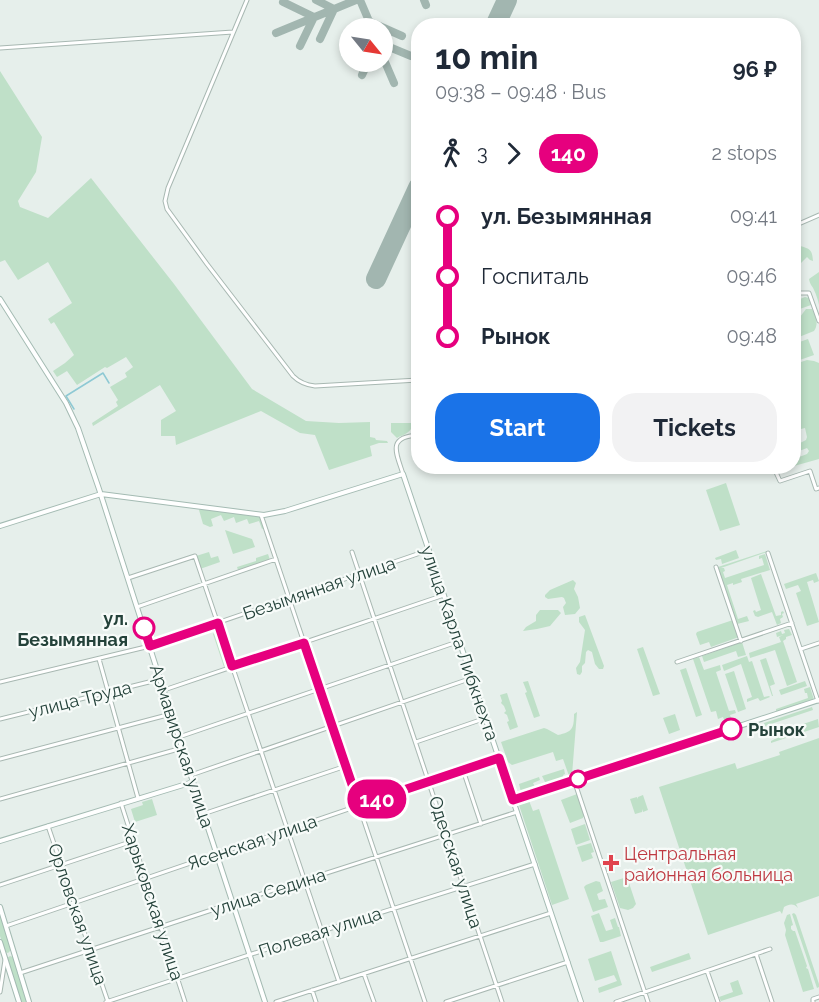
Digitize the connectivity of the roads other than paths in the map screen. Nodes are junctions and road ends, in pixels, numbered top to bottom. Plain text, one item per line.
1 (247, 0) edge
2 (233, 32) junction
3 (0, 48) edge
4 (819, 215) edge
5 (801, 223) edge
6 (801, 293) edge
7 (0, 299) edge
8 (819, 321) edge
9 (411, 380) edge
10 (411, 436) edge
11 (404, 474) junction
12 (777, 474) edge
13 (801, 474) edge
14 (801, 474) edge
15 (819, 488) edge
16 (101, 494) junction
17 (261, 515) junction
18 (0, 526) edge
19 (429, 550) junction
20 (352, 552) dead end
21 (768, 552) dead end
22 (276, 560) junction
23 (716, 567) dead end
24 (360, 574) junction
25 (128, 578) junction
26 (204, 584) junction
27 (444, 595) junction
28 (290, 598) junction
29 (138, 607) junction
30 (375, 619) junction
31 (218, 623) junction
32 (792, 623) junction
33 (460, 641) junction
34 (741, 641) junction
35 (304, 643) junction
36 (819, 643) edge
37 (150, 646) junction
38 (801, 649) junction
39 (99, 659) junction
40 (677, 662) dead end
41 (390, 664) junction
42 (232, 666) junction
43 (472, 678) junction
44 (160, 679) junction
45 (0, 682) edge
46 (320, 688) junction
47 (164, 690) junction
48 (108, 692) junction
49 (819, 701) edge
50 (403, 703) junction
51 (248, 713) junction
52 (171, 714) junction
53 (486, 718) junction
54 (0, 719) edge
55 (333, 727) junction
56 (118, 728) junction
57 (179, 736) junction
58 (416, 742) junction
59 (182, 748) junction
60 (261, 751) junction
61 (499, 758) junction
62 (0, 759) edge
63 (128, 763) junction
64 (346, 766) junction
65 (464, 770) junction
66 (191, 775) junction
67 (574, 780) junction
68 (193, 782) junction
69 (429, 782) junction
70 (274, 790) junction
71 (138, 798) junction
72 (0, 799) edge
73 (513, 800) junction
74 (121, 803) junction
75 (359, 805) junction
76 (517, 812) junction
77 (203, 814) junction
78 (481, 824) junction
79 (48, 826) junction
80 (288, 830) junction
81 (446, 835) junction
82 (0, 840) edge
83 (133, 841) junction
84 (217, 854) junction
85 (376, 857) junction
86 (61, 864) junction
87 (535, 864) junction
88 (145, 879) junction
89 (305, 880) junction
90 (0, 885) edge
91 (464, 886) junction
92 (74, 903) junction
93 (233, 903) junction
94 (0, 907) edge
95 (393, 908) junction
96 (551, 913) junction
97 (6, 926) junction
98 (161, 927) junction
99 (322, 931) junction
100 (480, 936) junction
101 (0, 942) edge
102 (770, 949) dead end
103 (90, 950) junction
104 (14, 953) junction
105 (250, 954) junction
106 (756, 954) junction
107 (5, 957) junction
108 (410, 959) junction
109 (568, 962) junction
110 (707, 971) junction
111 (20, 973) junction
112 (364, 974) junction
113 (178, 978) junction
114 (1, 979) edge
115 (12, 980) junction
116 (339, 982) junction
117 (496, 986) junction
118 (312, 990) junction
119 (0, 992) edge
120 (645, 992) junction
121 (819, 997) edge
122 (813, 1001) edge
123 (19, 1002) edge
124 (29, 1002) edge
125 (107, 1002) edge
126 (185, 1002) edge
127 (266, 1002) edge
128 (276, 1002) edge
129 (316, 1002) edge
130 (374, 1002) edge
131 (425, 1002) edge
132 (446, 1002) edge
133 (502, 1002) edge
134 (581, 1002) edge
135 (616, 1002) edge
136 (648, 1002) edge
137 (718, 1002) edge
138 (772, 1002) edge

1 - 2 street
2 - 3 street
2 - 9 street
4 - 5 street
6 - 8 street
7 - 16 street, Армавирская улица
10 - 11 street, улица Карла Либкнехта
11 - 17 street
11 - 19 street, улица Карла Либкнехта
12 - 13 street
14 - 15 street
16 - 17 street
16 - 18 street
16 - 25 street, Армавирская улица
17 - 22 street
19 - 24 street, Безымянная улица
19 - 27 street, улица Карла Либкнехта
20 - 24 street, Одесская улица
21 - 32 street
22 - 26 street
22 - 28 street
23 - 34 street
24 - 28 street, Безымянная улица
24 - 30 street, Одесская улица
25 - 26 street
25 - 29 street, Армавирская улица
26 - 29 street
26 - 31 street
27 - 30 street
27 - 33 street, улица Карла Либкнехта
28 - 31 street, Безымянная улица
28 - 35 street
29 - 37 street, Армавирская улица
30 - 35 street
30 - 41 street, Одесская улица
31 - 37 street, Безымянная улица
31 - 42 street
32 - 34 street
32 - 38 street
33 - 41 street
33 - 43 street, улица Карла Либкнехта
34 - 40 street
35 - 42 street
35 - 46 street
36 - 38 street
37 - 39 street, Безымянная улица
37 - 44 street, Армавирская улица
38 - 49 street
39 - 45 street, Безымянная улица
39 - 48 street, Харьковская улица
41 - 46 street
41 - 50 street, Одесская улица
42 - 47 street
42 - 51 street
43 - 50 street
43 - 53 street, улица Карла Либкнехта
44 - 47 street, Армавирская улица
44 - 48 street, улица Труда
46 - 51 street
46 - 55 street
47 - 52 street, Армавирская улица
48 - 54 street, улица Труда
48 - 56 street, Харьковская улица
49 - 67 street
50 - 55 street
50 - 58 street, Одесская улица
51 - 57 street
51 - 60 street
52 - 56 street
52 - 57 street, Армавирская улица
53 - 58 street
53 - 61 street, улица Карла Либкнехта
55 - 60 street
55 - 64 street
56 - 62 street
56 - 63 street, Харьковская улица
57 - 59 street, Армавирская улица
58 - 69 street, Одесская улица
59 - 63 street
59 - 66 street, Армавирская улица
60 - 66 street
60 - 70 street
61 - 65 street, Ясенская улица
61 - 73 street, улица Карла Либкнехта
63 - 71 street, Харьковская улица
63 - 72 street
64 - 70 street
64 - 75 street
65 - 69 street, Ясенская улица
65 - 78 street
66 - 68 street, Армавирская улица
67 - 73 street
67 - 120 street
68 - 71 street
68 - 77 street, Армавирская улица
69 - 75 street, Ясенская улица
69 - 81 street, Одесская улица
70 - 77 street
70 - 80 street
71 - 74 street
73 - 76 street, улица Карла Либкнехта
74 - 79 street
74 - 83 street, Харьковская улица
75 - 80 street, Ясенская улица
75 - 85 street
76 - 78 street, улица Седина
76 - 87 street, улица Карла Либкнехта
77 - 84 street, Армавирская улица
78 - 81 street, улица Седина
79 - 82 street
79 - 86 street, Орловская улица
80 - 84 street, Ясенская улица
80 - 89 street
81 - 85 street, улица Седина
81 - 91 street, Одесская улица
83 - 86 street
83 - 88 street, Харьковская улица
84 - 88 street, Ясенская улица
84 - 93 street, Армавирская улица
85 - 89 street, улица Седина
85 - 95 street
86 - 90 street
86 - 92 street, Орловская улица
87 - 91 street, Полевая улица
87 - 96 street, улица Карла Либкнехта
88 - 92 street, Ясенская улица
88 - 98 street, Харьковская улица
89 - 93 street, улица Седина
89 - 99 street
91 - 95 street, Полевая улица
91 - 100 street, Одесская улица
92 - 97 street, Ясенская улица
92 - 103 street, Орловская улица
93 - 98 street, улица Седина
93 - 105 street, Армавирская улица
94 - 97 street
95 - 99 street, Полевая улица
95 - 108 street
96 - 100 street
96 - 109 street, улица Карла Либкнехта
97 - 104 street
98 - 103 street, улица Седина
98 - 113 street, Харьковская улица
99 - 105 street, Полевая улица
99 - 116 street
100 - 108 street
100 - 117 street, Одесская улица
101 - 107 street
102 - 106 street
103 - 111 street, улица Седина
103 - 125 street, Орловская улица
104 - 107 street
104 - 111 street
105 - 113 street, Полевая улица
105 - 127 street, Армавирская улица
106 - 110 street
106 - 138 street
107 - 114 street
107 - 115 street
108 - 112 street
108 - 131 street
109 - 117 street
109 - 134 street, улица Карла Либкнехта
110 - 120 street
110 - 137 street
111 - 124 street
112 - 116 street
112 - 130 street
113 - 125 street, Полевая улица
113 - 126 street, Харьковская улица
114 - 115 street
114 - 119 street
115 - 123 street
116 - 118 street
117 - 132 street
117 - 133 street, Одесская улица
118 - 128 street
118 - 129 street
120 - 135 street
120 - 136 street
121 - 122 street

